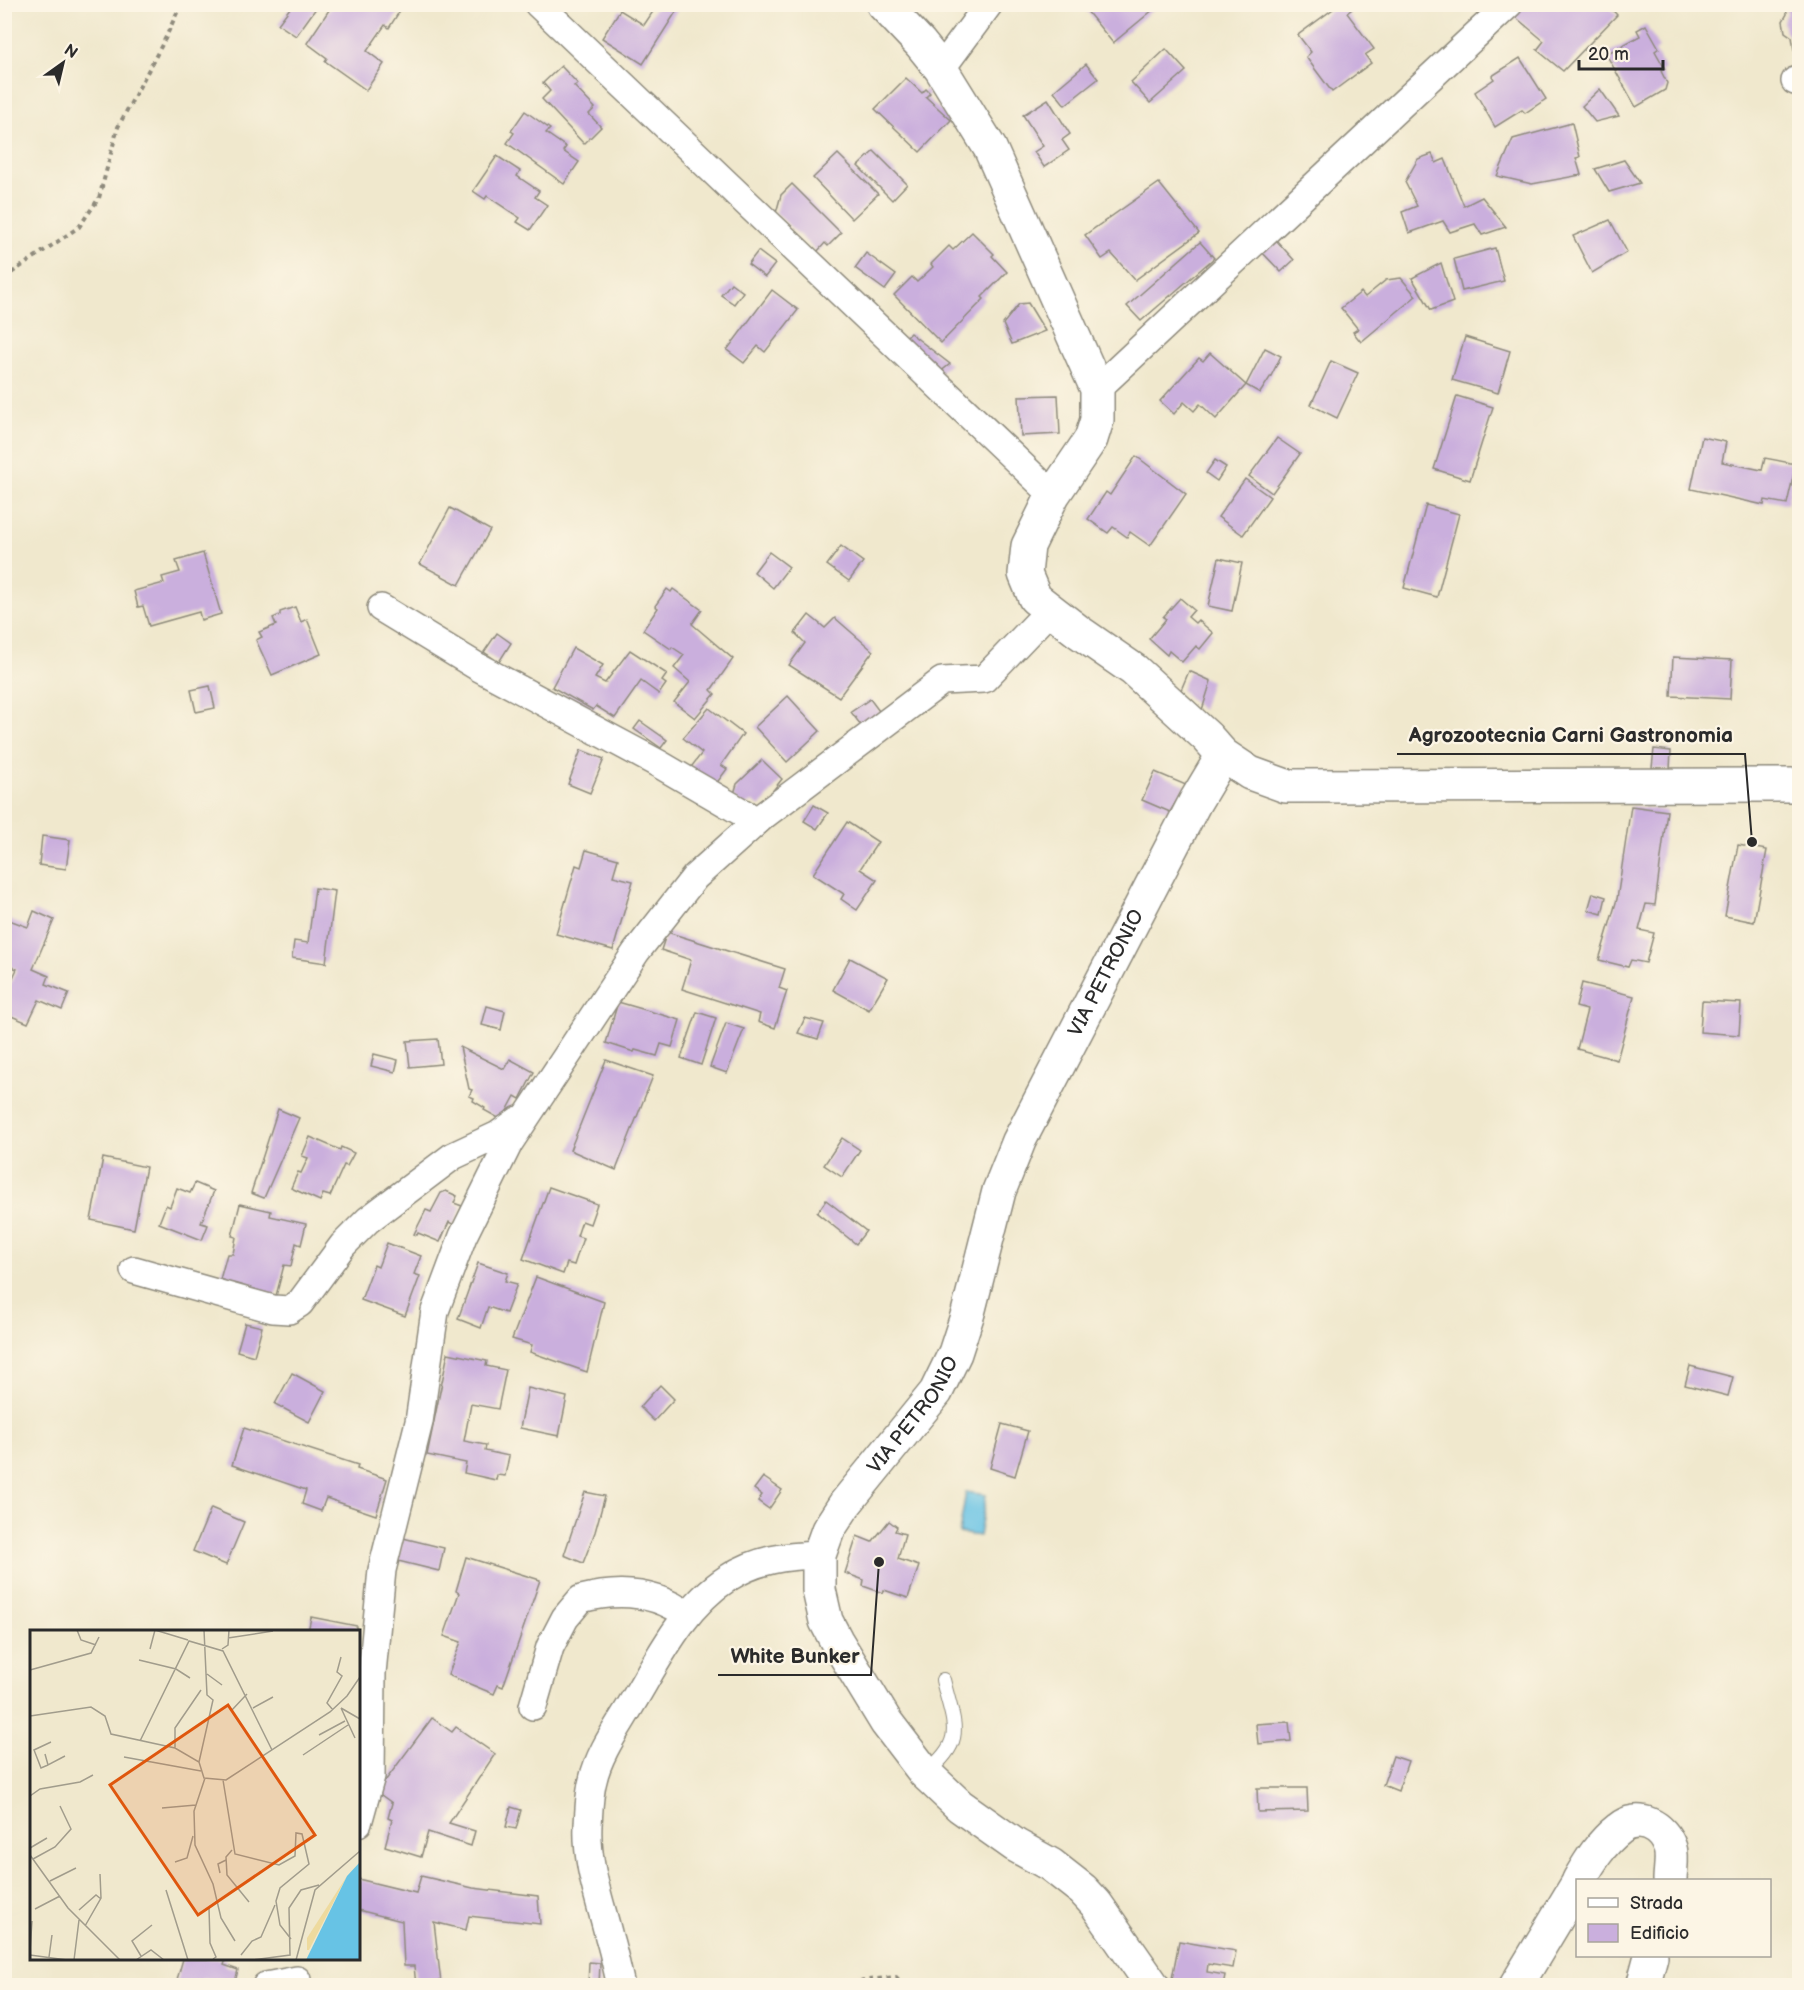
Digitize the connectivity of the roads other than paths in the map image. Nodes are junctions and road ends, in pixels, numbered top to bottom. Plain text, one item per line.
1 (538, 4) edge
2 (883, 4) edge
3 (989, 4) edge
4 (1509, 4) edge
5 (941, 69) junction
6 (1098, 389) junction
7 (1053, 495) junction
8 (381, 608) dead end
9 (1050, 610) junction
10 (1224, 754) junction
11 (1800, 784) edge
12 (758, 821) junction
13 (528, 1114) junction
14 (134, 1270) dead end
15 (819, 1555) junction
16 (687, 1615) junction
17 (943, 1680) dead end
18 (533, 1706) dead end
19 (925, 1773) junction
20 (360, 1816) edge
21 (1580, 1879) edge
22 (1670, 1879) edge
23 (1576, 1885) edge
24 (1651, 1957) edge
25 (300, 1975) edge
26 (266, 1986) edge
27 (621, 1986) edge
28 (1153, 1986) edge
29 (1515, 1986) edge
30 (1643, 1986) edge

1 - 7 street
2 - 5 street
3 - 5 street
4 - 6 street
5 - 6 street
6 - 7 street
7 - 9 street
8 - 12 street
9 - 10 street
9 - 12 street
10 - 11 street
10 - 15 street, VIA PETRONIO
12 - 13 street
13 - 14 street
13 - 20 street
15 - 16 street
15 - 19 street, VIA PETRONIO
16 - 18 street
16 - 27 street
17 - 19 lane
19 - 28 street, VIA PETRONIO
21 - 22 street
23 - 29 street
24 - 30 street
25 - 26 street

